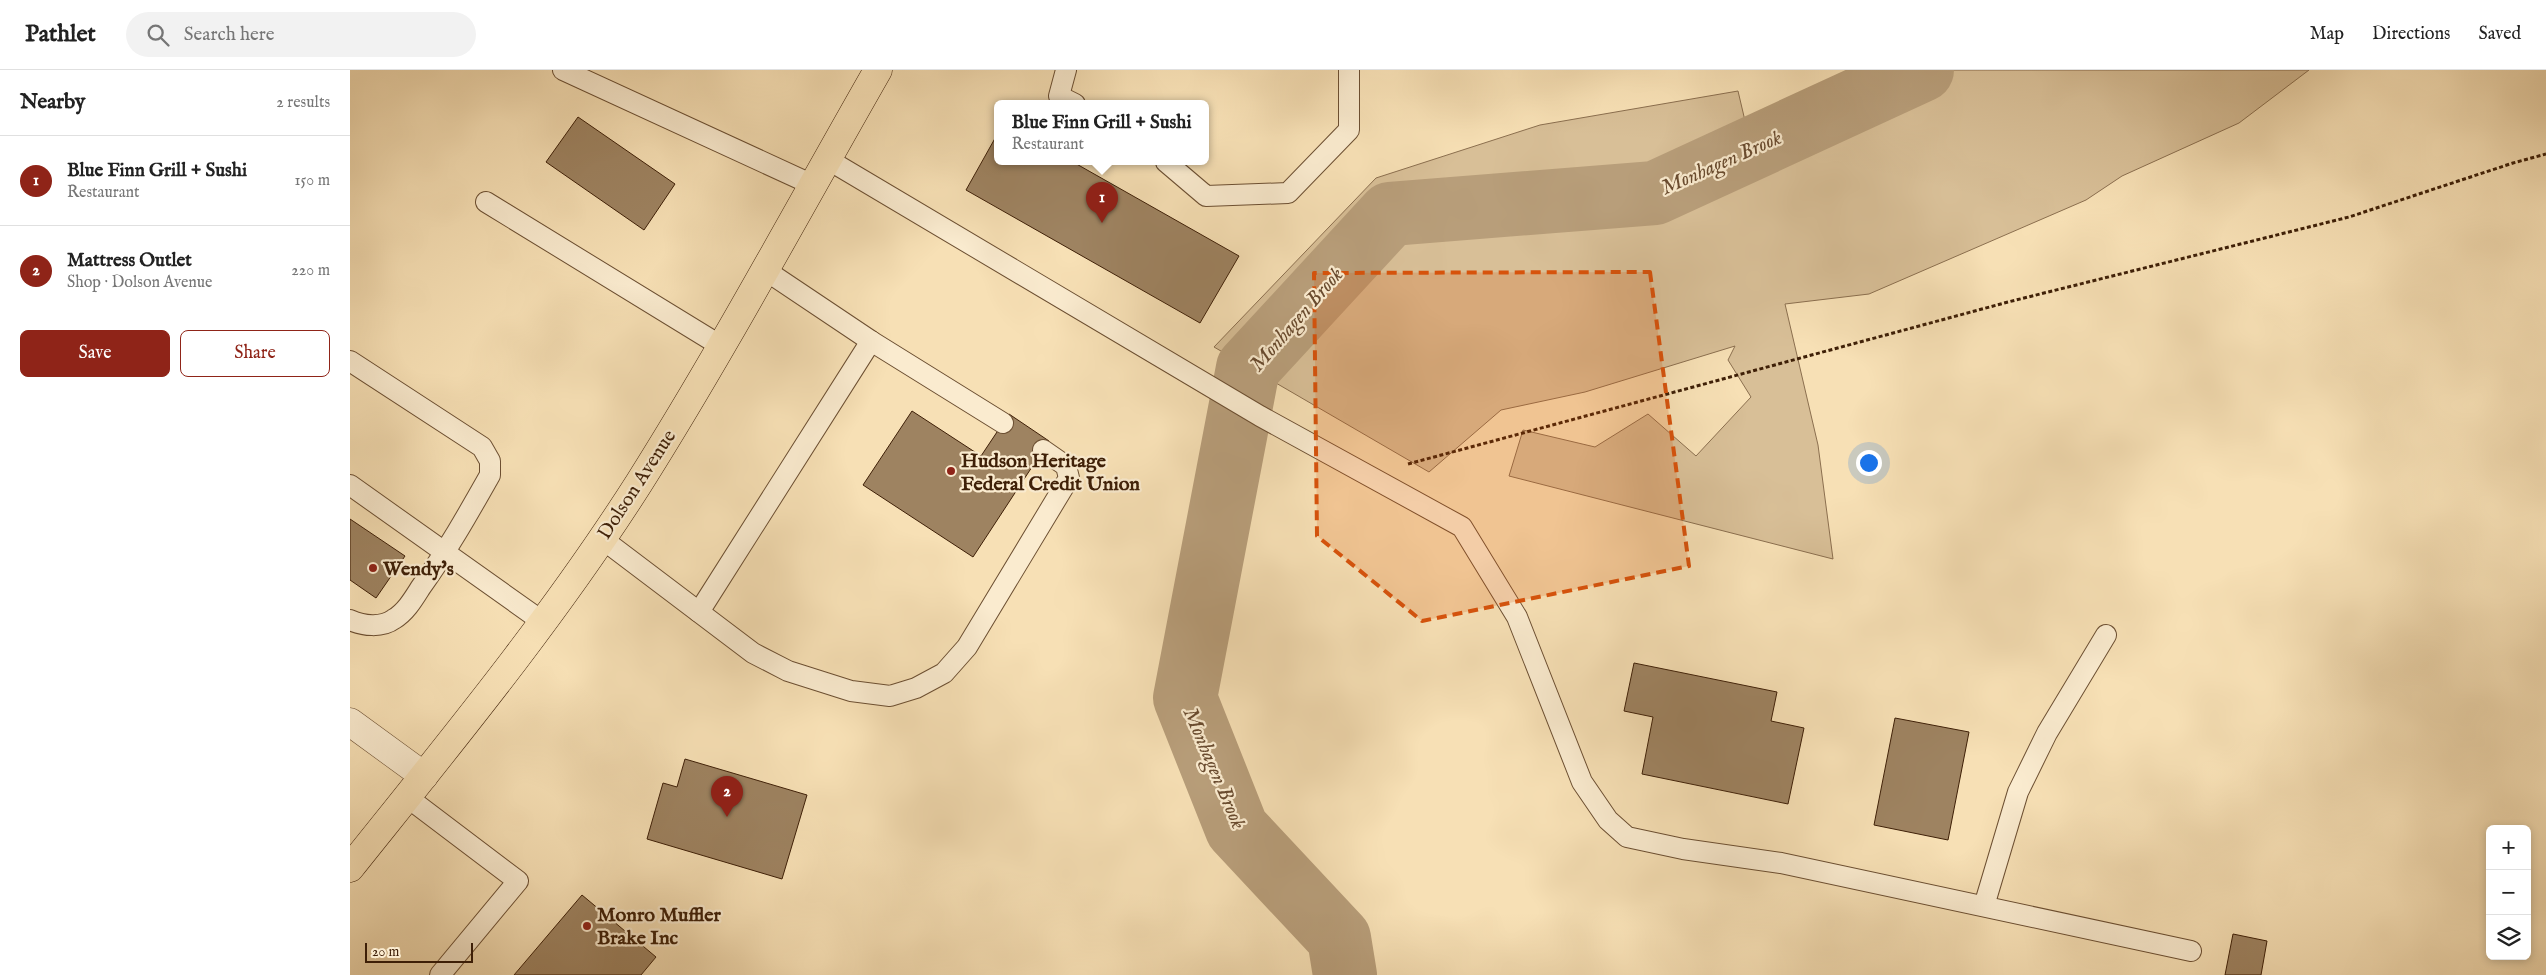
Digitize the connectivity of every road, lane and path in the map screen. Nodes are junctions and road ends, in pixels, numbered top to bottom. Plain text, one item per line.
1 (563, 70) edge
2 (878, 70) edge
3 (1066, 70) edge
4 (1349, 70) edge
5 (1067, 100) edge
6 (2546, 154) edge
7 (827, 159) junction
8 (1170, 165) edge
9 (813, 185) junction
10 (486, 202) dead end
11 (765, 270) junction
12 (871, 341) junction
13 (722, 346) junction
14 (350, 361) edge
15 (1003, 423) dead end
16 (1043, 450) dead end
17 (1368, 475) junction
18 (350, 485) edge
19 (601, 538) junction
20 (446, 552) junction
21 (699, 612) junction
22 (350, 620) edge
23 (543, 622) junction
24 (2106, 635) dead end
25 (350, 722) edge
26 (424, 776) junction
27 (406, 797) junction
28 (350, 868) edge
29 (1984, 906) junction
30 (2191, 951) dead end
31 (440, 975) edge

1 - 9 lane
2 - 7 main road, Dolson Avenue
3 - 5 lane
4 - 8 lane
6 - 17 path
7 - 9 main road, Dolson Avenue
7 - 17 lane
9 - 11 main road, Dolson Avenue
10 - 13 lane
11 - 12 lane
11 - 13 main road, Dolson Avenue
12 - 15 lane
12 - 21 lane
13 - 19 main road, Dolson Avenue
14 - 20 lane
16 - 21 lane
17 - 29 lane
18 - 20 lane
19 - 21 lane
19 - 23 main road, Dolson Avenue
20 - 22 lane
20 - 23 lane
23 - 26 main road, Dolson Avenue
24 - 29 lane
25 - 26 street
26 - 27 main road, Dolson Avenue
27 - 28 main road, Dolson Avenue
27 - 31 lane
29 - 30 lane

